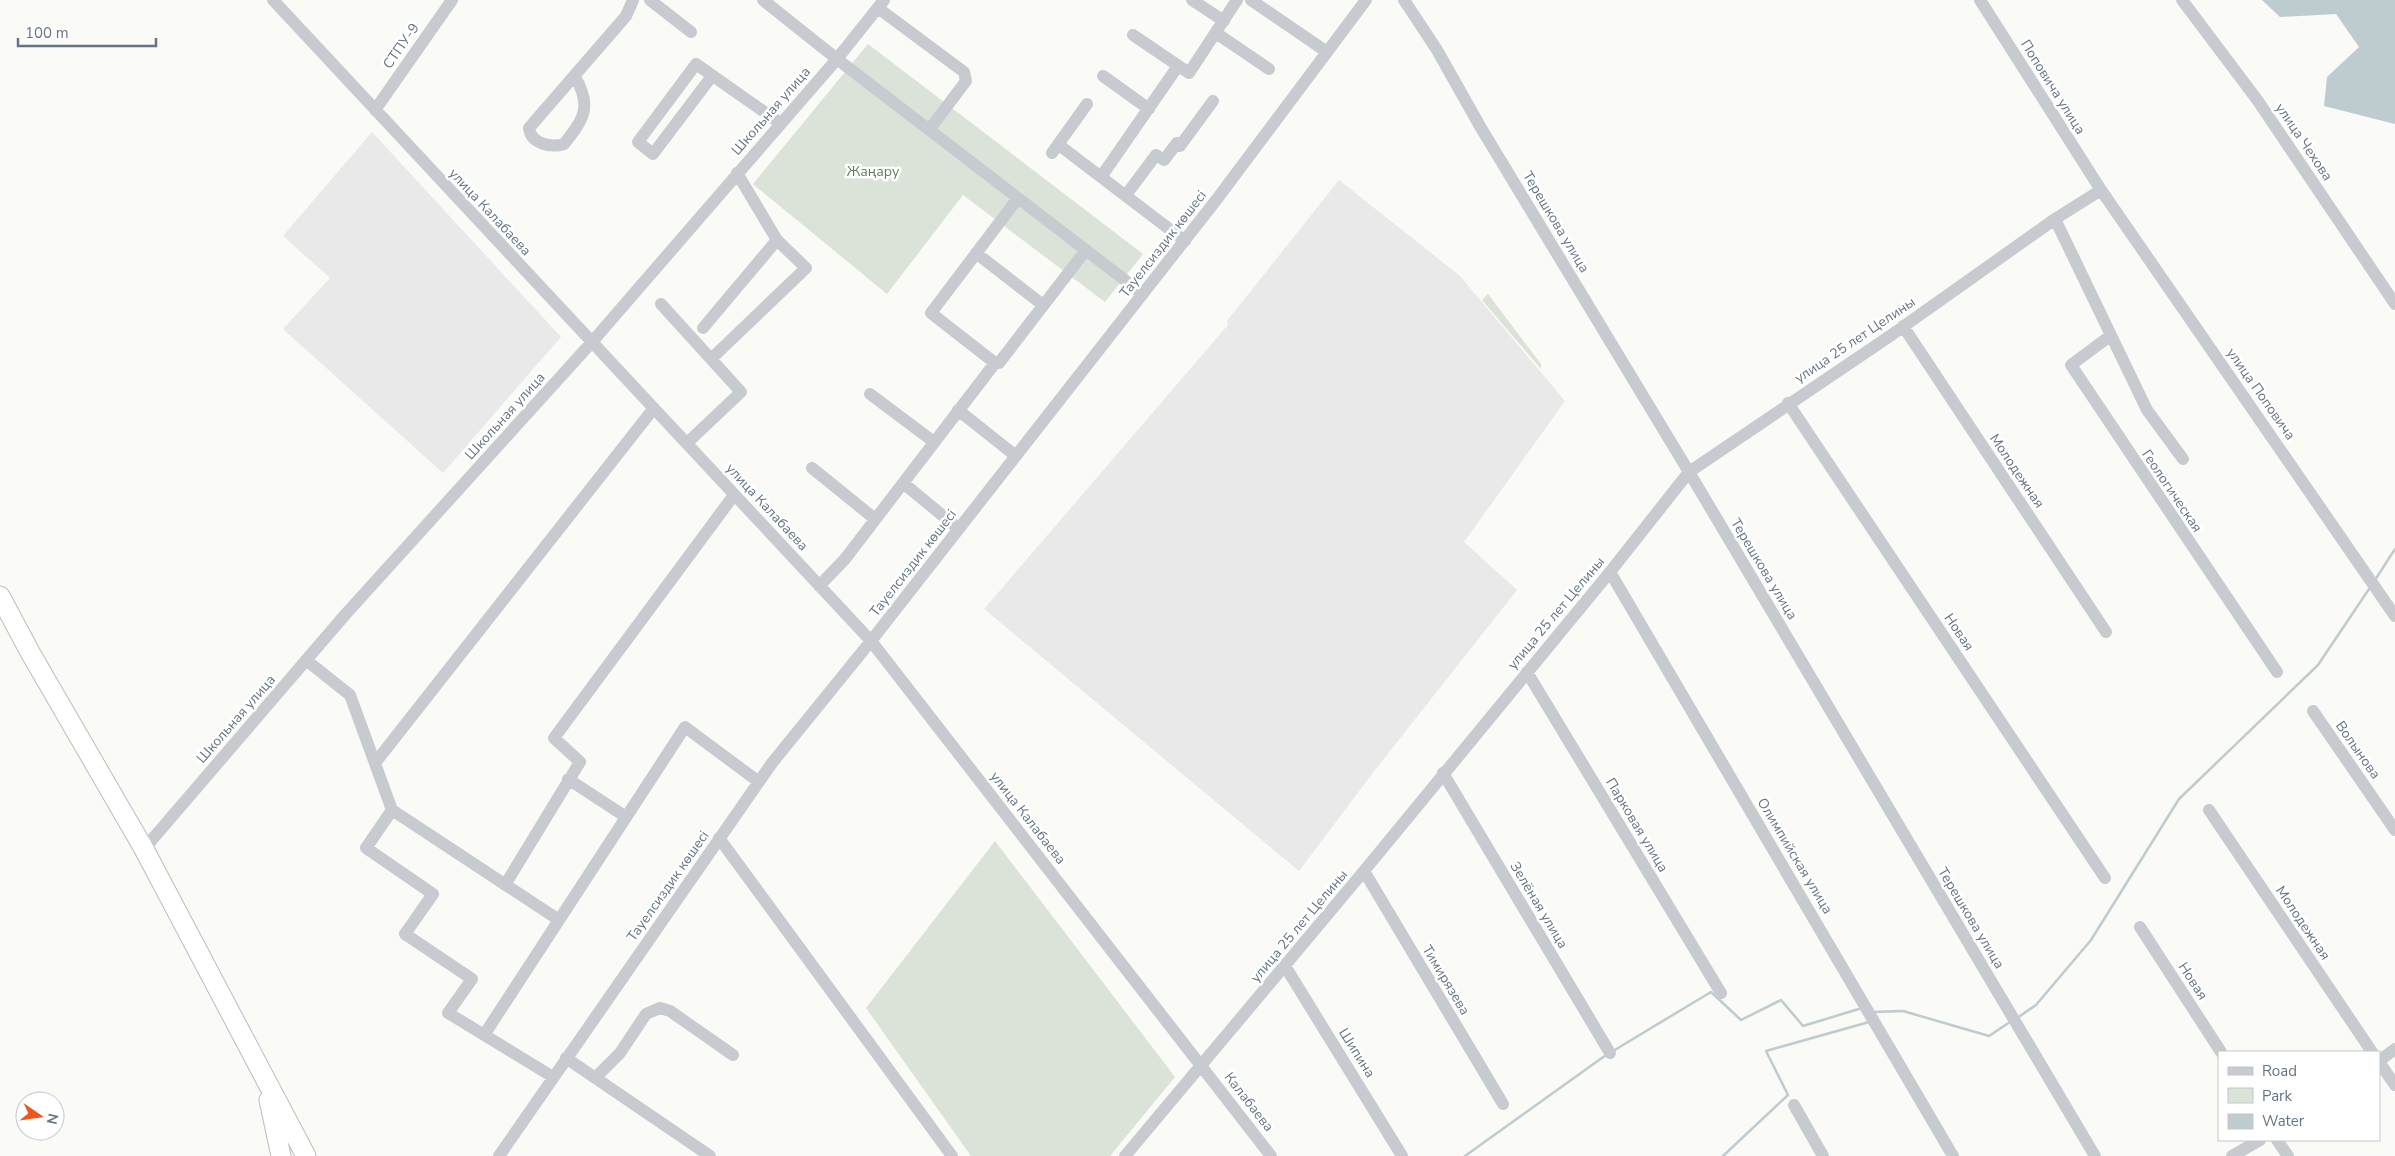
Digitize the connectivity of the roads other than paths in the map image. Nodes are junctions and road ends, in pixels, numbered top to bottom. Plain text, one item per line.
1 (273, 0) edge
2 (452, 0) edge
3 (633, 0) edge
4 (650, 0) edge
5 (763, 0) edge
6 (1192, 0) edge
7 (1238, 0) edge
8 (1251, 0) edge
9 (1366, 0) edge
10 (1404, 0) edge
11 (1980, 0) edge
12 (2182, 0) edge
13 (881, 4) edge
14 (1224, 21) junction
15 (691, 32) dead end
16 (1216, 33) junction
17 (1133, 35) dead end
18 (1327, 52) junction
19 (837, 59) junction
20 (1178, 66) junction
21 (1269, 69) dead end
22 (712, 76) junction
23 (1103, 76) dead end
24 (575, 77) junction
25 (1213, 100) dead end
26 (1087, 104) dead end
27 (1148, 109) junction
28 (375, 110) junction
29 (780, 123) junction
30 (929, 130) junction
31 (737, 173) junction
32 (1102, 177) junction
33 (2101, 190) junction
34 (1126, 196) junction
35 (1018, 198) junction
36 (2054, 219) junction
37 (777, 240) junction
38 (1185, 241) junction
39 (1086, 250) junction
40 (976, 253) junction
41 (1143, 294) junction
42 (661, 304) dead end
43 (2395, 304) edge
44 (1043, 305) junction
45 (1903, 326) junction
46 (703, 328) dead end
47 (2110, 336) junction
48 (592, 342) junction
49 (711, 359) junction
50 (995, 363) junction
51 (870, 394) dead end
52 (1788, 403) junction
53 (654, 408) junction
54 (958, 410) junction
55 (934, 442) junction
56 (687, 443) junction
57 (1016, 456) junction
58 (2183, 459) dead end
59 (812, 468) dead end
60 (1689, 472) junction
61 (903, 483) junction
62 (734, 495) junction
63 (875, 519) junction
64 (959, 529) junction
65 (1610, 572) junction
66 (819, 586) junction
67 (0, 596) edge
68 (2395, 616) edge
69 (2106, 632) dead end
70 (872, 642) junction
71 (306, 660) junction
72 (1527, 672) junction
73 (2277, 672) dead end
74 (2313, 711) dead end
75 (375, 763) junction
76 (1443, 773) junction
77 (568, 779) junction
78 (759, 782) junction
79 (392, 810) junction
80 (2209, 810) dead end
81 (626, 817) junction
82 (2395, 830) edge
83 (720, 838) junction
84 (144, 849) junction
85 (1364, 871) junction
86 (2105, 878) dead end
87 (505, 885) junction
88 (559, 920) junction
89 (2140, 927) dead end
90 (1284, 966) junction
91 (1721, 993) dead end
92 (484, 1035) junction
93 (2395, 1049) edge
94 (2220, 1051) edge
95 (2371, 1051) edge
96 (1610, 1053) dead end
97 (733, 1055) dead end
98 (566, 1058) junction
99 (2380, 1060) edge
100 (2380, 1062) edge
101 (1202, 1066) junction
102 (263, 1074) junction
103 (553, 1077) junction
104 (596, 1078) junction
105 (2395, 1085) edge
106 (1503, 1104) dead end
107 (1794, 1104) dead end
108 (2258, 1141) edge
109 (2278, 1141) edge
110 (1268, 1152) edge
111 (281, 1156) edge
112 (306, 1156) edge
113 (499, 1156) edge
114 (710, 1156) edge
115 (952, 1156) edge
116 (1125, 1156) edge
117 (1281, 1156) edge
118 (1403, 1156) edge
119 (1823, 1156) edge
120 (1953, 1156) edge
121 (2095, 1156) edge
122 (2232, 1156) edge
123 (2288, 1156) edge

1 - 28 street, улица Калабаева
2 - 28 street, СТПУ-9
3 - 24 street
4 - 15 street
5 - 19 street
6 - 14 street
7 - 14 street
8 - 18 street
9 - 18 street, Тауелсиздик көшесі
10 - 60 street, Терешкова улица
11 - 33 street, Поповича улица
12 - 43 street, улица Чехова
13 - 19 street, Школьная улица
13 - 30 street
14 - 16 street
16 - 20 street
16 - 21 street
17 - 20 street
18 - 38 street, Тауелсиздик көшесі
19 - 29 street, Школьная улица
19 - 30 street
20 - 27 street
22 - 22 street
22 - 29 street
23 - 27 street
24 - 24 street
25 - 34 street
26 - 32 street
27 - 32 street
28 - 48 street, улица Калабаева
29 - 31 street, Школьная улица
30 - 35 street
31 - 37 street
31 - 48 street, Школьная улица
32 - 34 street
33 - 36 street, улица 25 лет Целины
33 - 68 street, улица Поповича
34 - 38 street
35 - 39 street
35 - 40 street
36 - 45 street, улица 25 лет Целины
36 - 47 street, Геологическая
37 - 46 street
37 - 49 street
38 - 41 street, Тауелсиздик көшесі
39 - 41 street
39 - 44 street
40 - 44 street
40 - 50 street
41 - 57 street, Тауелсиздик көшесі
42 - 49 street
44 - 50 street
45 - 52 street, улица 25 лет Целины
45 - 69 street, Молодежная
47 - 58 street, Геологическая
47 - 73 street, Геологическая
48 - 53 street, улица Калабаева
48 - 71 street, Школьная улица
49 - 56 street
50 - 54 street
51 - 55 street
52 - 60 street, улица 25 лет Целины
52 - 86 street, Новая
53 - 56 street, улица Калабаева
53 - 75 street
54 - 55 street
54 - 57 street
55 - 61 street
56 - 62 street, улица Калабаева
57 - 64 street, Тауелсиздик көшесі
59 - 63 street
60 - 65 street, улица 25 лет Целины
60 - 121 street, Терешкова улица
61 - 63 street
61 - 64 street
62 - 66 street, улица Калабаева
62 - 77 street
63 - 66 street
64 - 70 street, Тауелсиздик көшесі
65 - 72 street, улица 25 лет Целины
65 - 120 street, Олимпийская улица
66 - 70 street, улица Калабаева
67 - 84 highway
70 - 78 street, Тауелсиздик көшесі
70 - 101 street, улица Калабаева
71 - 75 street
71 - 84 street, Школьная улица
72 - 76 street, улица 25 лет Целины
72 - 91 street, Парковая улица
74 - 82 street, Волынова
75 - 79 street
76 - 85 street, улица 25 лет Целины
76 - 96 street, Зелёная улица
77 - 81 street
77 - 87 street
78 - 81 street
78 - 83 street, Тауелсиздик көшесі
79 - 87 street
79 - 92 street
80 - 95 street, Молодежная
81 - 88 street
83 - 98 street, Тауелсиздик көшесі
83 - 115 street
84 - 102 highway
85 - 90 street, улица 25 лет Целины
85 - 106 street, Тимирязева
87 - 88 street
88 - 92 street
89 - 94 street, Новая
90 - 101 street, улица 25 лет Целины
90 - 118 street, Шипина
92 - 103 street
93 - 99 street
97 - 104 street
98 - 103 street, Тауелсиздик көшесі
98 - 104 street
100 - 105 street
101 - 110 street, Калабаева
101 - 116 street, улица 25 лет Целины
102 - 111 highway
102 - 112 highway
103 - 113 street, Тауелсиздик көшесі
104 - 114 street
107 - 119 street
108 - 122 street
109 - 123 street
110 - 117 street

